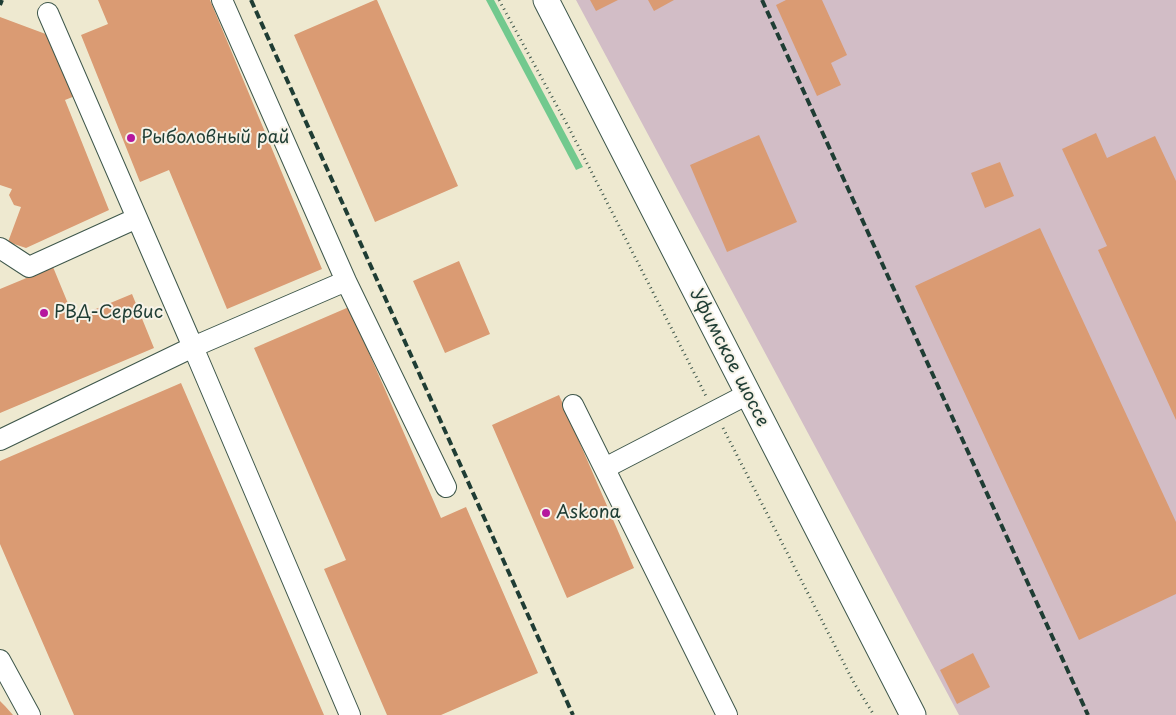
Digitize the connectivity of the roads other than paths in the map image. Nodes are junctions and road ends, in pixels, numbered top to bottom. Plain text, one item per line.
1 (222, 0) edge
2 (546, 0) edge
3 (48, 13) dead end
4 (137, 218) junction
5 (0, 248) edge
6 (346, 281) junction
7 (193, 347) junction
8 (748, 394) junction
9 (573, 405) dead end
10 (0, 440) edge
11 (605, 468) junction
12 (446, 487) dead end
13 (0, 660) edge
14 (30, 715) edge
15 (350, 715) edge
16 (728, 715) edge
17 (913, 715) edge

1 - 6 lane
2 - 8 main road, Уфимское шоссе
3 - 4 lane
4 - 5 lane
4 - 7 lane
6 - 7 lane
6 - 12 lane
7 - 10 lane
7 - 15 lane
8 - 11 lane
8 - 17 main road, Уфимское шоссе
9 - 11 lane
11 - 16 lane
13 - 14 lane

